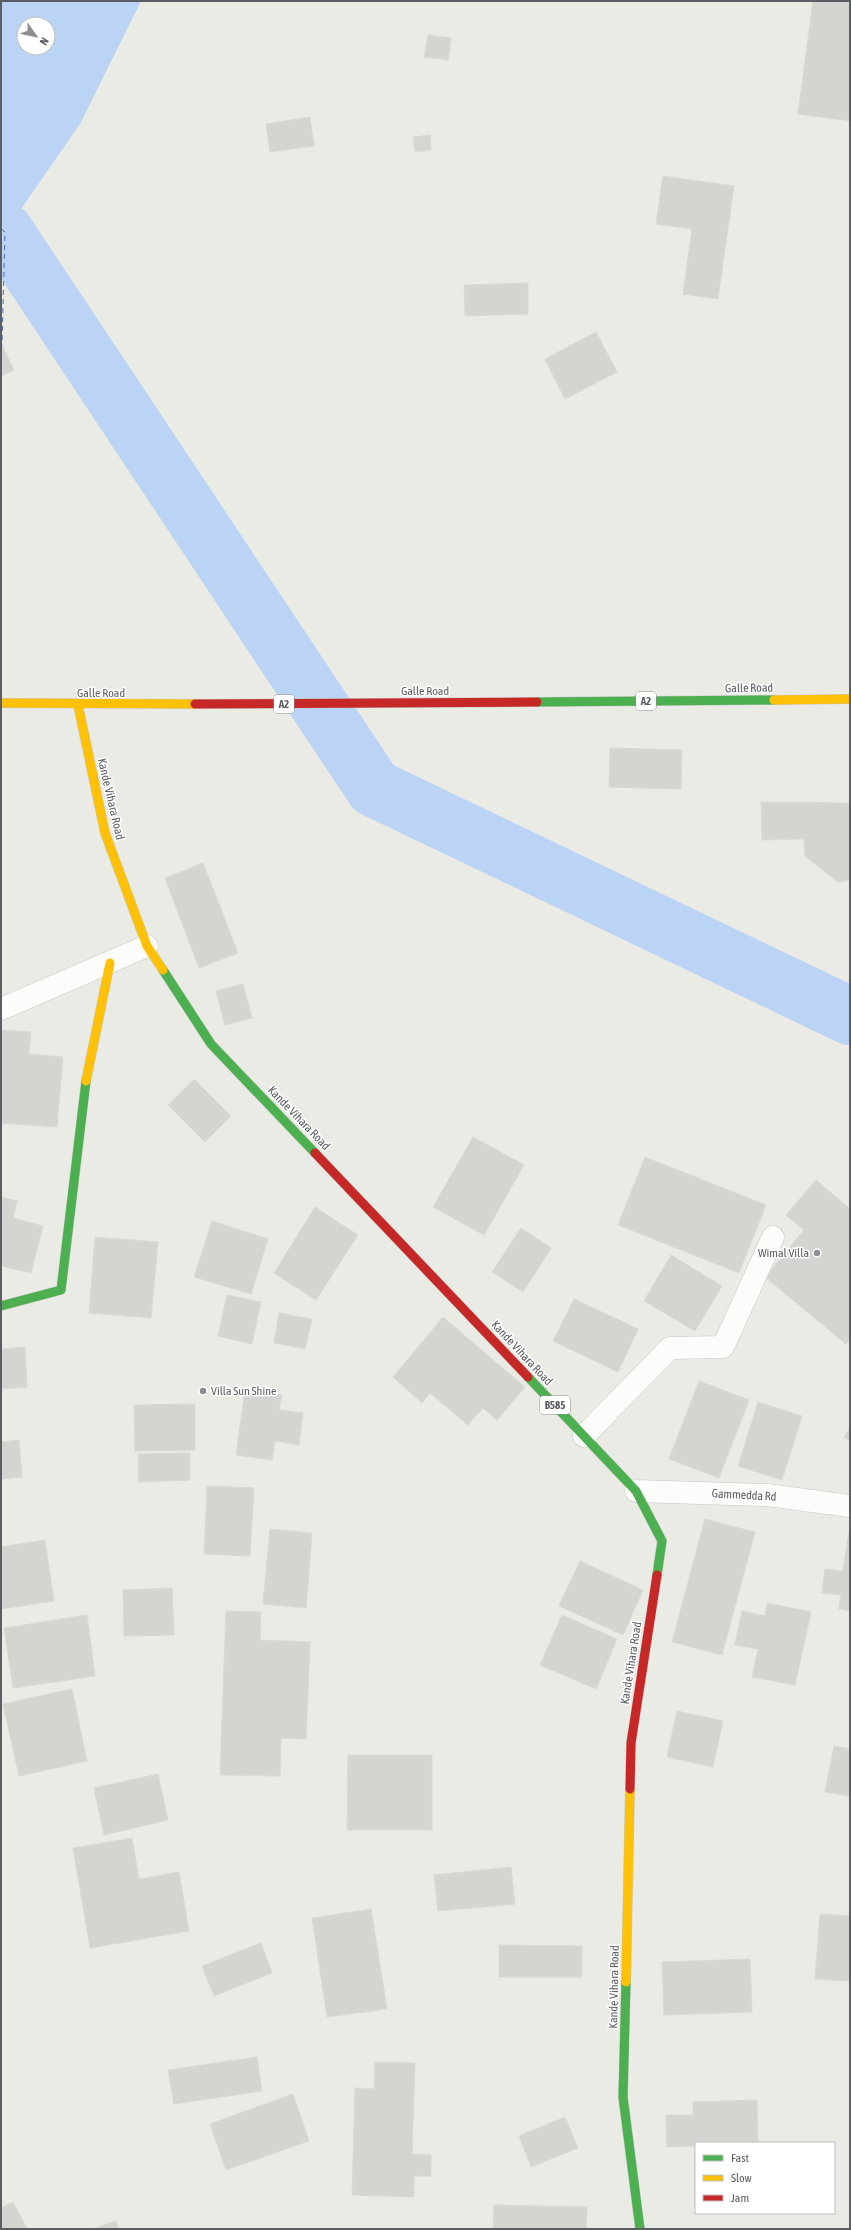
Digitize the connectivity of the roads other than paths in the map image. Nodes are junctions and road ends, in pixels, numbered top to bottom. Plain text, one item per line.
1 (850, 699) edge
2 (1, 703) edge
3 (78, 705) junction
4 (147, 946) junction
5 (110, 963) junction
6 (1, 1009) edge
7 (773, 1237) dead end
8 (1, 1306) edge
9 (584, 1436) junction
10 (636, 1490) junction
11 (850, 1506) edge
12 (640, 2229) edge

1 - 3 main road, Galle Road / A2
2 - 3 main road, Galle Road / A2
3 - 4 main road, Kande Vihara Road / B585
4 - 5 street
4 - 9 main road, Kande Vihara Road / B585
5 - 6 street
5 - 8 main road
7 - 9 street
9 - 10 main road, Kande Vihara Road / B585
10 - 11 street, Gammedda Rd
10 - 12 main road, Kande Vihara Road / B585

